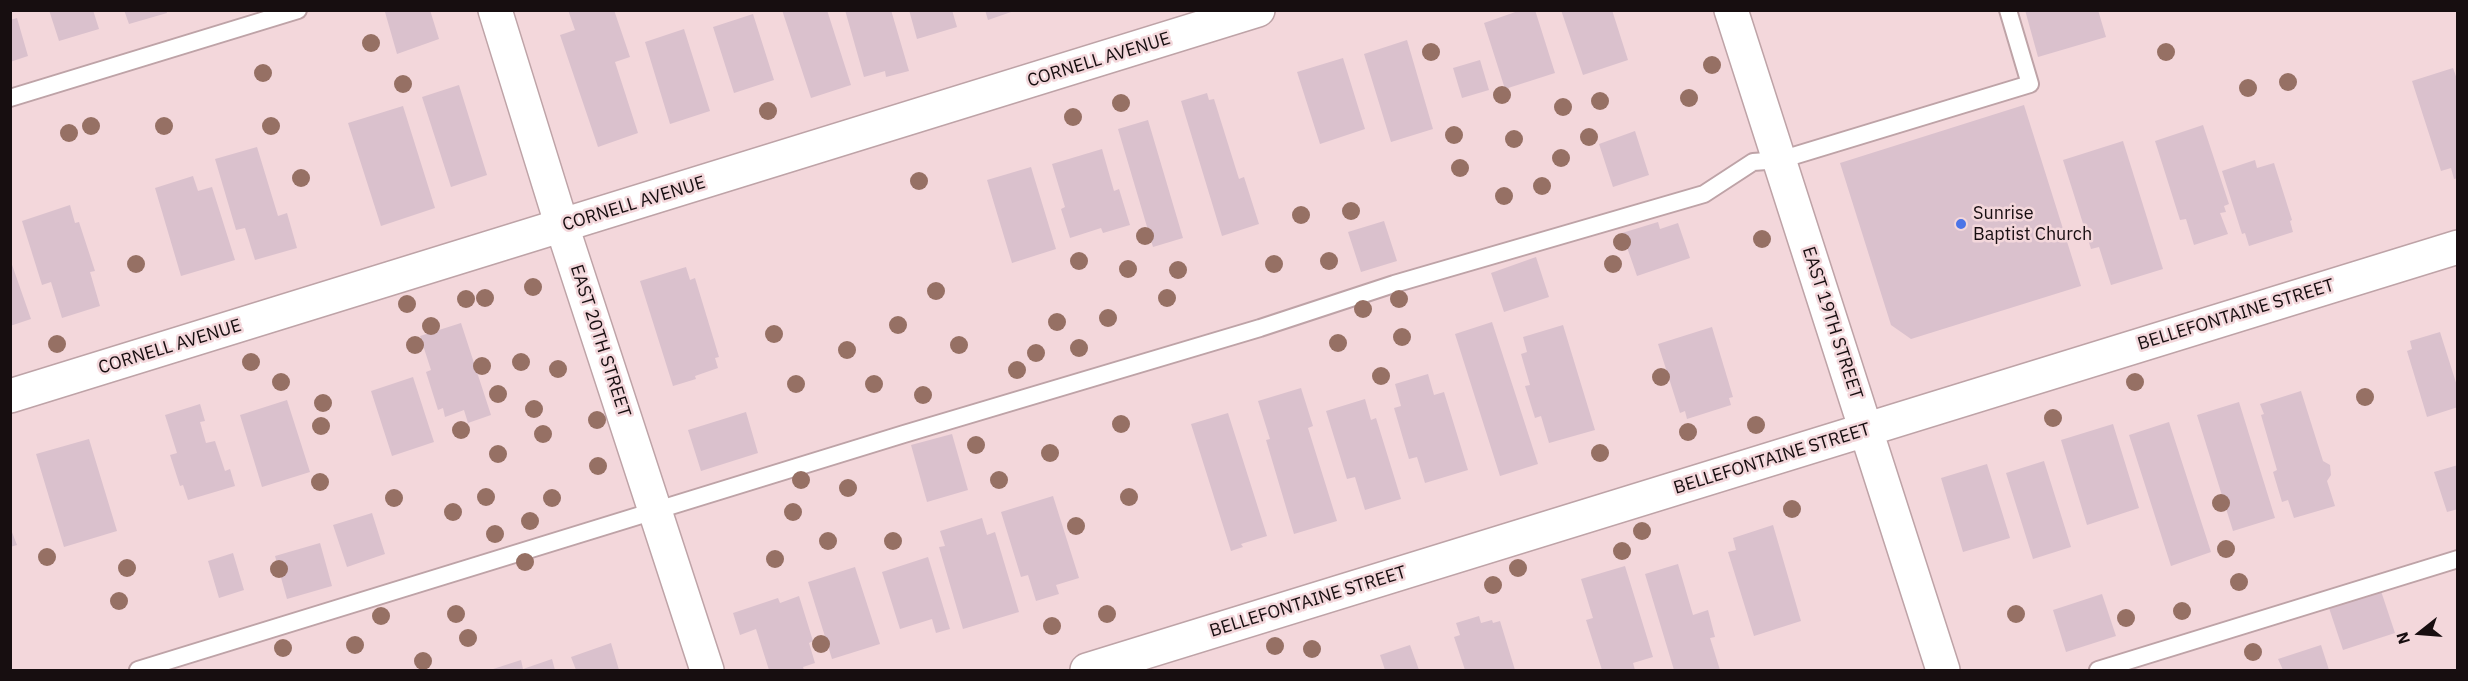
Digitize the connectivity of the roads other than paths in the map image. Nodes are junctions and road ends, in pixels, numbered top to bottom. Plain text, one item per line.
1 (298, 10) edge
2 (495, 10) edge
3 (1258, 10) edge
4 (1731, 10) edge
5 (2008, 10) edge
6 (10, 98) edge
7 (1780, 160) junction
8 (562, 226) junction
9 (2457, 247) edge
10 (10, 396) edge
11 (1866, 430) junction
12 (655, 511) junction
13 (2457, 559) edge
14 (138, 670) edge
15 (708, 670) edge
16 (1087, 670) edge
17 (1943, 670) edge
18 (2098, 670) edge

1 - 6 lane
2 - 8 street, EAST 20TH STREET
3 - 8 street, CORNELL AVENUE
4 - 7 street, EAST 19TH STREET
5 - 7 lane
7 - 11 street, EAST 19TH STREET
7 - 12 lane
8 - 10 street, CORNELL AVENUE
8 - 12 street, EAST 20TH STREET
9 - 11 street, BELLEFONTAINE STREET
11 - 16 street, BELLEFONTAINE STREET
11 - 17 street, EAST 19TH STREET
12 - 14 lane
12 - 15 street, EAST 20TH STREET
13 - 18 lane

